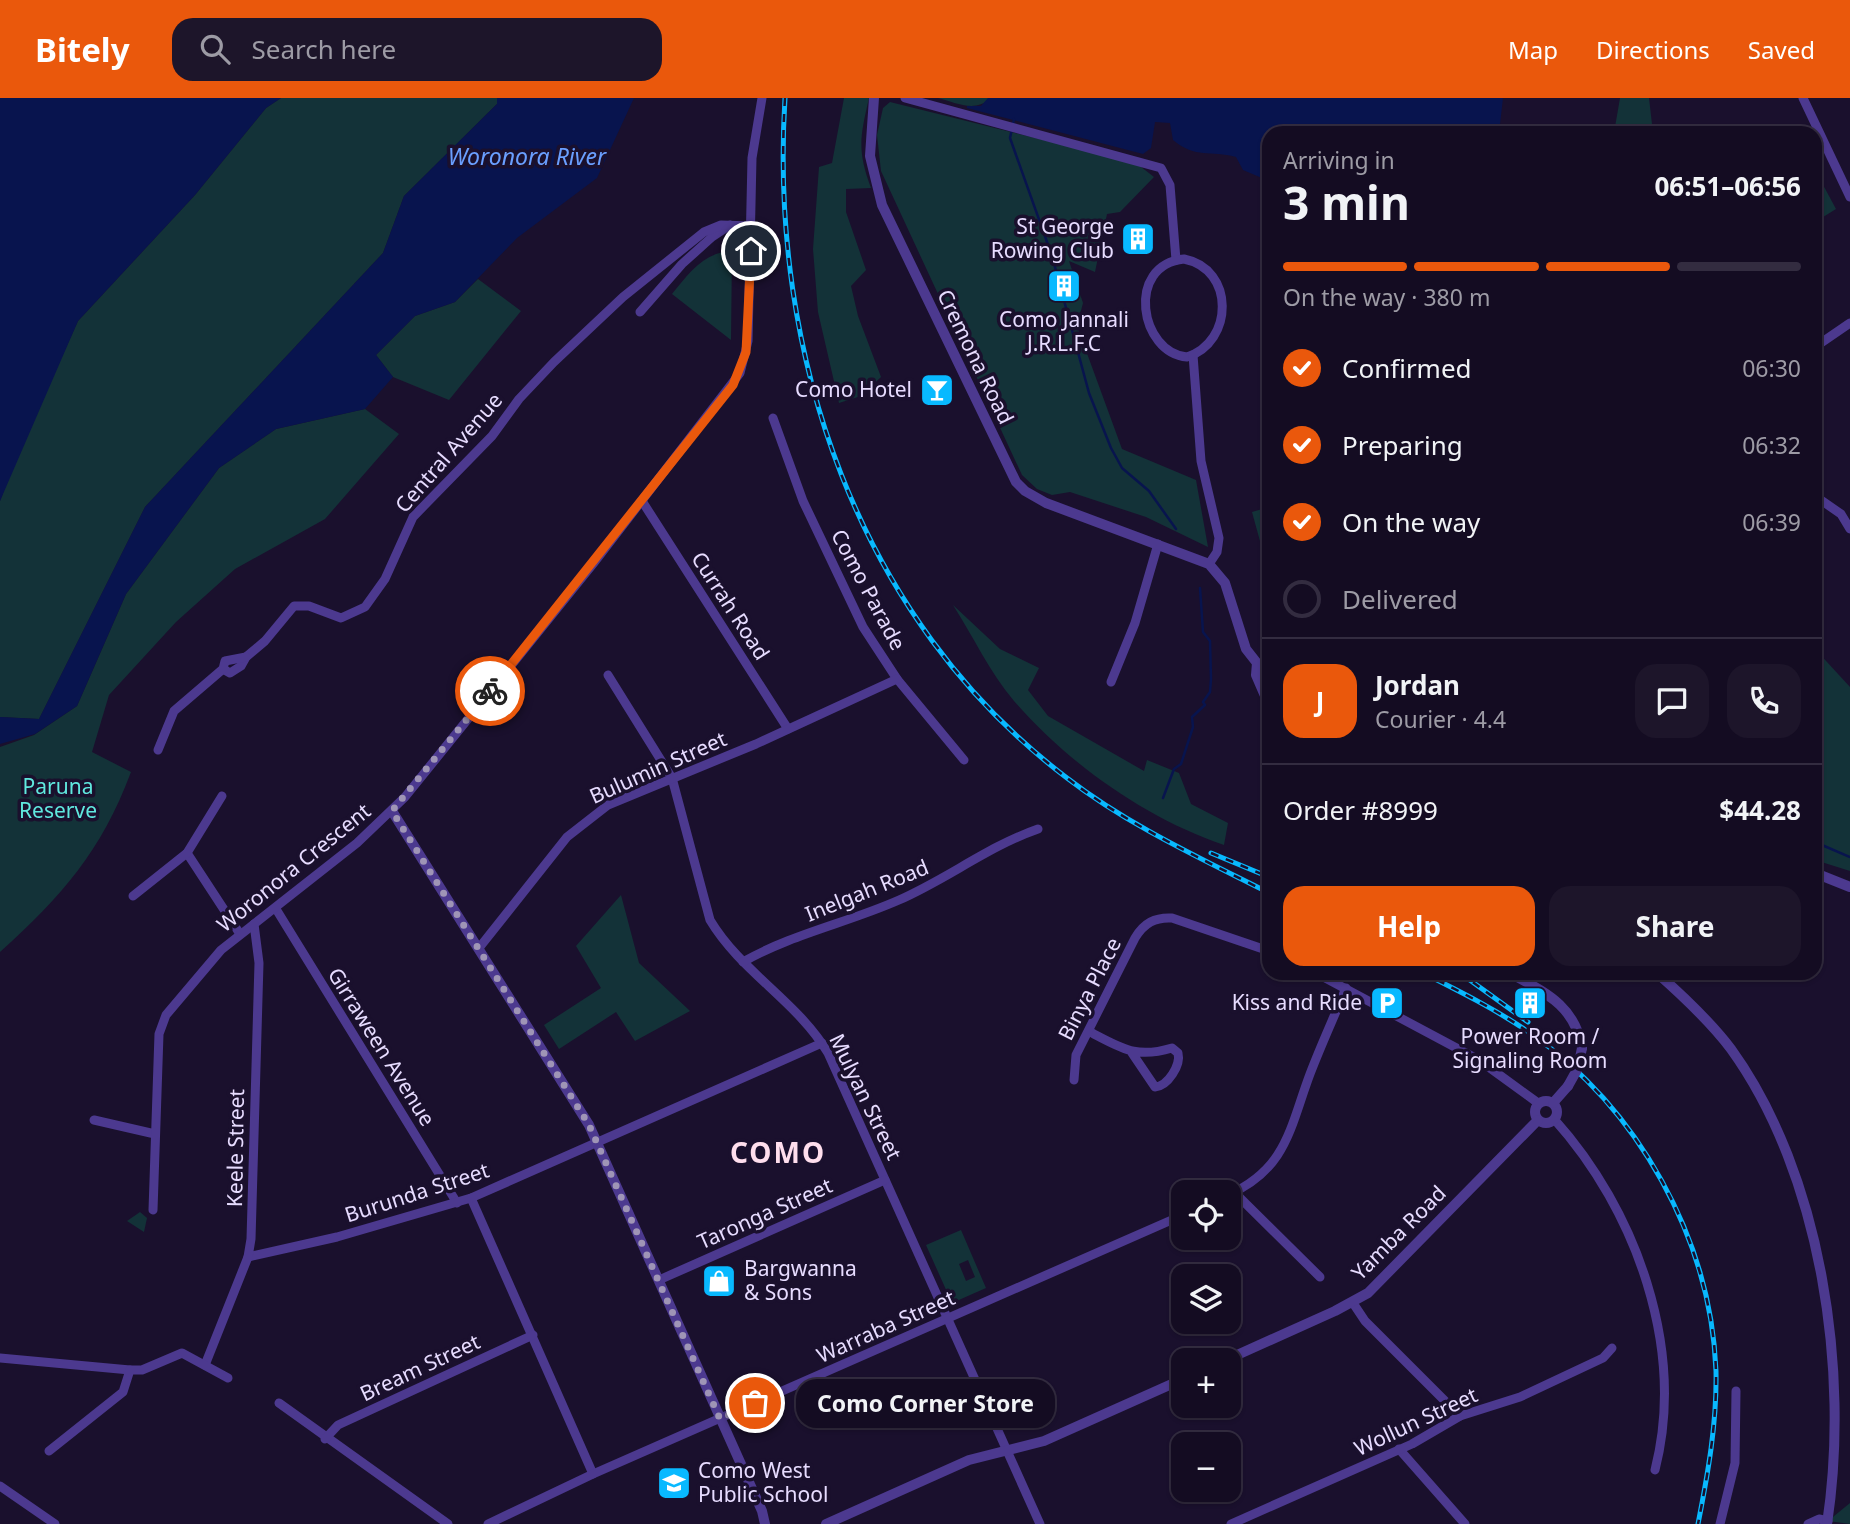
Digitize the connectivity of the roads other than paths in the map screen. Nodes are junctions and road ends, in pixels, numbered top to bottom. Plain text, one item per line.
1 (762, 98) edge
2 (874, 98) edge
3 (905, 98) edge
4 (1803, 98) edge
5 (1816, 126) edge
6 (1822, 138) edge
7 (1850, 197) edge
8 (730, 225) junction
9 (752, 226) junction
10 (1176, 260) junction
11 (640, 312) dead end
12 (1850, 323) edge
13 (1822, 342) edge
14 (1193, 355) junction
15 (773, 418) dead end
16 (642, 501) junction
17 (1822, 501) edge
18 (1850, 529) edge
19 (1158, 544) junction
20 (1209, 564) junction
21 (1262, 659) edge
22 (1257, 663) junction
23 (608, 675) dead end
24 (897, 679) junction
25 (1111, 682) dead end
26 (1262, 688) edge
27 (788, 729) junction
28 (158, 750) dead end
29 (964, 760) dead end
30 (672, 778) junction
31 (222, 796) dead end
32 (392, 811) junction
33 (1038, 829) dead end
34 (187, 853) junction
35 (1822, 876) edge
36 (1850, 887) edge
37 (132, 896) dead end
38 (276, 909) junction
39 (254, 924) junction
40 (240, 934) junction
41 (479, 948) junction
42 (1262, 949) edge
43 (743, 962) junction
44 (1330, 980) edge
45 (1522, 980) edge
46 (1665, 980) edge
47 (1346, 988) junction
48 (1090, 1032) junction
49 (821, 1042) junction
50 (1132, 1053) junction
51 (1074, 1080) dead end
52 (1538, 1103) junction
53 (1553, 1103) junction
54 (1554, 1119) junction
55 (94, 1120) dead end
56 (1538, 1120) junction
57 (155, 1134) junction
58 (597, 1141) junction
59 (885, 1180) junction
60 (1241, 1188) edge
61 (471, 1198) junction
62 (457, 1203) junction
63 (1241, 1203) edge
64 (153, 1210) dead end
65 (1171, 1220) edge
66 (248, 1257) junction
67 (1320, 1277) dead end
68 (659, 1280) junction
69 (1353, 1303) junction
70 (948, 1319) junction
71 (533, 1335) junction
72 (1612, 1348) dead end
73 (1241, 1353) edge
74 (0, 1357) edge
75 (205, 1365) junction
76 (130, 1370) junction
77 (228, 1378) dead end
78 (1171, 1384) edge
79 (1736, 1391) dead end
80 (279, 1403) dead end
81 (1460, 1416) junction
82 (720, 1419) junction
83 (326, 1439) junction
84 (1399, 1449) junction
85 (1007, 1450) junction
86 (49, 1451) dead end
87 (1655, 1470) dead end
88 (593, 1474) junction
89 (0, 1486) edge
90 (762, 1511) junction
91 (1828, 1523) edge
92 (55, 1524) edge
93 (448, 1524) edge
94 (488, 1524) edge
95 (765, 1524) edge
96 (772, 1524) edge
97 (826, 1524) edge
98 (1040, 1524) edge
99 (1231, 1524) edge
100 (1465, 1524) edge
101 (1720, 1524) edge
102 (1808, 1524) edge

1 - 9 street
2 - 19 street, Cremona Road
3 - 10 street
4 - 5 street
6 - 7 street
8 - 9 street, Central Avenue
8 - 11 street
8 - 28 street, Central Avenue
9 - 16 street, Woronora Crescent
10 - 14 street
10 - 14 street
12 - 13 street
14 - 20 street
15 - 24 street, Como Parade
16 - 27 street, Currah Road
16 - 32 street, Woronora Crescent
17 - 18 street
19 - 20 street, Cremona Road
19 - 25 street
20 - 22 street
21 - 22 street
22 - 26 street
23 - 30 street, Mulyan Street
24 - 27 street, Bulumin Street
24 - 29 street, Como Parade
27 - 30 street, Bulumin Street
30 - 41 street, Bulumin Street
30 - 43 street, Mulyan Street
31 - 34 street
32 - 38 street, Woronora Crescent
32 - 41 street
33 - 43 street, Inelgah Road
34 - 37 street
34 - 40 street
35 - 36 street
38 - 39 street, Woronora Crescent
38 - 62 street, Girraween Avenue
39 - 40 street, Woronora Crescent
39 - 66 street, Keele Street
40 - 57 street, Woronora Crescent
41 - 58 street
42 - 48 street, Binya Place
43 - 49 street, Mulyan Street
44 - 47 street
45 - 53 street, bridge
46 - 91 street
47 - 52 street
47 - 60 street
48 - 50 street
48 - 51 street, Binya Place
49 - 58 street, Burunda Street
49 - 59 street, Mulyan Street
50 - 50 street
52 - 53 street
52 - 56 street
53 - 54 street
54 - 56 street
54 - 87 street
55 - 57 street
56 - 69 street, Yamba Road
57 - 64 street, Woronora Crescent
58 - 61 street, Burunda Street
58 - 68 street
59 - 68 street, Taronga Street
59 - 70 street, Mulyan Street
61 - 62 street, Burunda Street
61 - 71 street
62 - 66 street, Burunda Street
63 - 67 street
65 - 70 street, Warraba Street
66 - 75 street, Keele Street
68 - 82 street
69 - 73 street, Yamba Road
69 - 81 street
70 - 82 street, Warraba Street
70 - 85 street, Mulyan Street
71 - 83 street, Bream Street
71 - 88 street
72 - 81 street, Wollun Street
74 - 76 street
75 - 76 street
75 - 77 street
76 - 86 street
78 - 85 street
79 - 101 street
80 - 83 street
81 - 84 street, Wollun Street
82 - 88 street, Warraba Street
82 - 90 street
83 - 93 street
84 - 99 street, Wollun Street
84 - 100 street
85 - 97 street
85 - 98 street, Mulyan Street
88 - 94 street, Warraba Street
89 - 92 street
90 - 95 street
90 - 96 street
91 - 102 street

